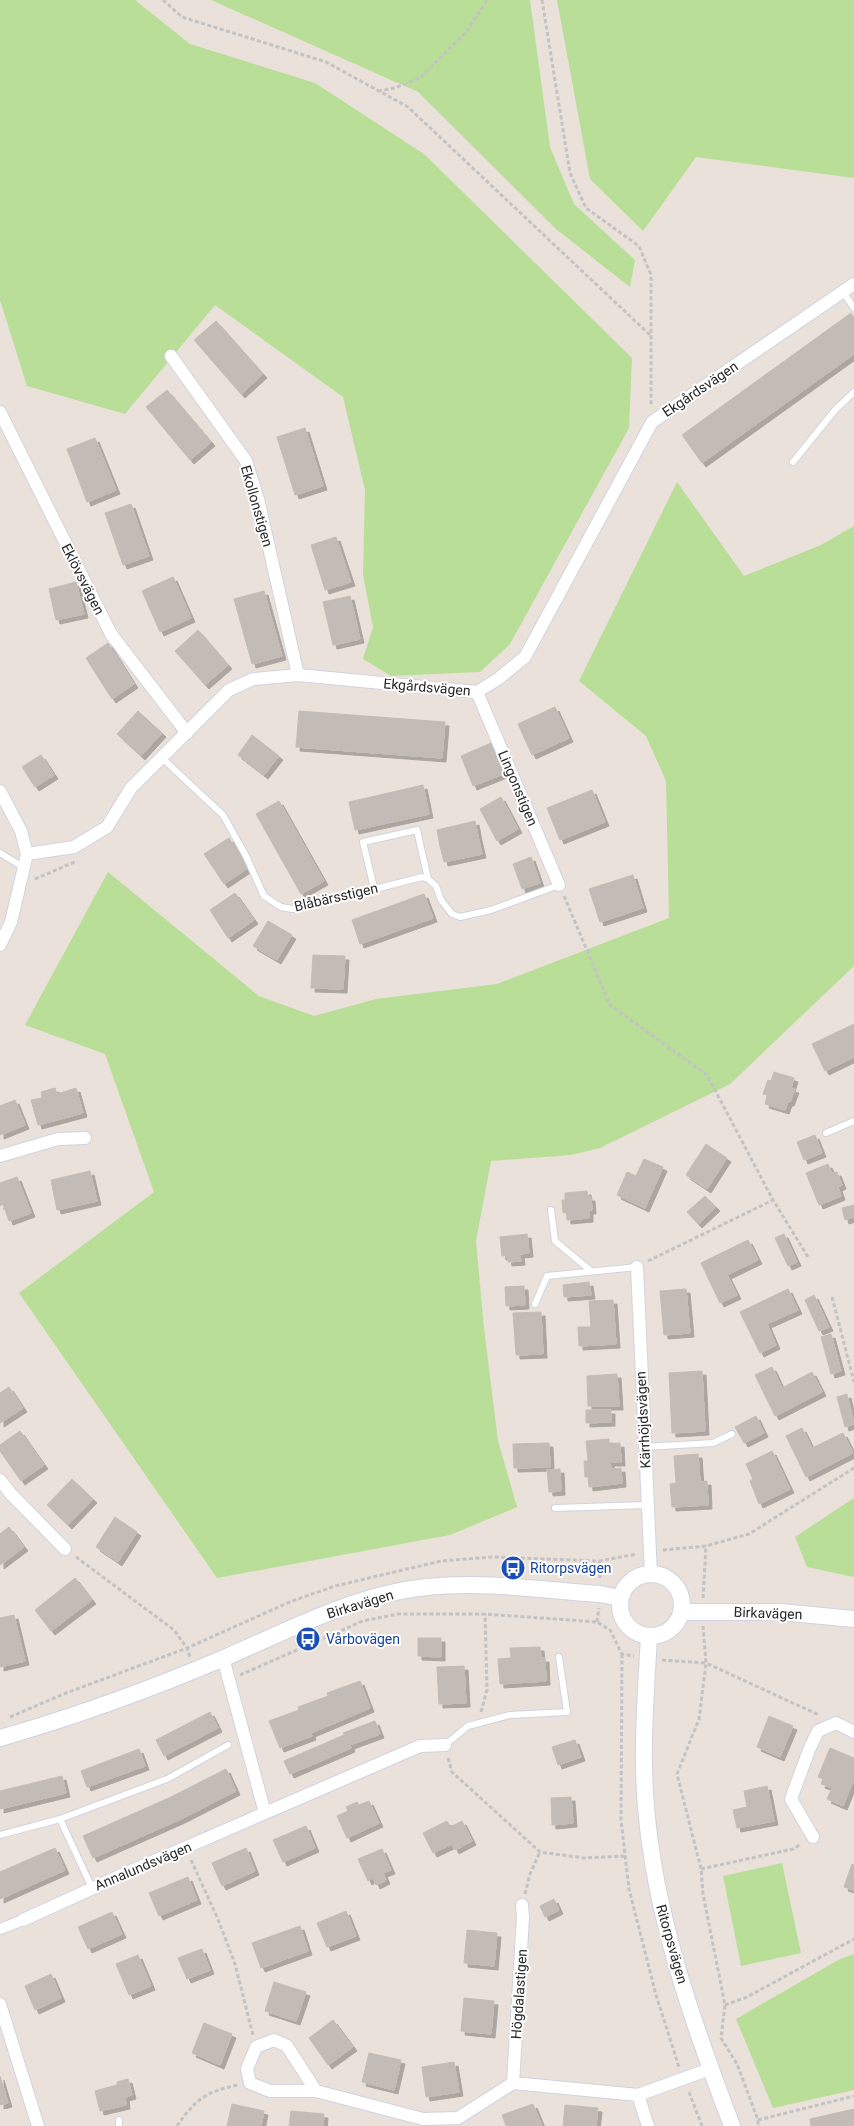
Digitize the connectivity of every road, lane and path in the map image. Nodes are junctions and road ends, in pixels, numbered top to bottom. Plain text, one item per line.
1 (163, 0) edge
2 (486, 0) edge
3 (542, 0) edge
4 (378, 91) junction
5 (854, 284) edge
6 (843, 292) junction
7 (854, 308) edge
8 (650, 335) junction
9 (171, 356) dead end
10 (854, 392) edge
11 (0, 412) edge
12 (652, 422) junction
13 (793, 462) dead end
14 (298, 675) junction
15 (477, 692) junction
16 (187, 733) junction
17 (162, 758) junction
18 (0, 791) edge
19 (0, 853) edge
20 (80, 859) dead end
21 (25, 860) junction
22 (428, 879) junction
23 (559, 885) junction
24 (374, 888) junction
25 (16, 893) junction
26 (0, 945) edge
27 (854, 1121) edge
28 (826, 1133) dead end
29 (85, 1138) dead end
30 (0, 1156) edge
31 (773, 1200) junction
32 (551, 1210) dead end
33 (808, 1257) dead end
34 (637, 1267) junction
35 (591, 1271) junction
36 (832, 1297) dead end
37 (535, 1304) dead end
38 (854, 1382) edge
39 (732, 1434) dead end
40 (644, 1447) junction
41 (854, 1468) edge
42 (0, 1480) edge
43 (647, 1505) junction
44 (555, 1508) dead end
45 (706, 1546) junction
46 (66, 1549) joint
47 (649, 1551) junction
48 (651, 1574) junction
49 (620, 1598) junction
50 (681, 1612) junction
51 (702, 1612) junction
52 (485, 1614) dead end
53 (854, 1619) edge
54 (648, 1636) junction
55 (223, 1658) junction
56 (559, 1658) dead end
57 (8, 1718) dead end
58 (836, 1723) junction
59 (468, 1726) junction
60 (854, 1732) edge
61 (0, 1738) edge
62 (228, 1745) dead end
63 (444, 1746) junction
64 (265, 1813) junction
65 (60, 1819) junction
66 (0, 1835) edge
67 (813, 1837) joint
68 (185, 1847) junction
69 (540, 1852) junction
70 (625, 1856) dead end
71 (700, 1869) dead end
72 (92, 1888) junction
73 (522, 1905) joint
74 (23, 1920) joint
75 (0, 1929) edge
76 (854, 1939) edge
77 (0, 2004) edge
78 (256, 2047) junction
79 (710, 2069) junction
80 (250, 2083) junction
81 (513, 2083) junction
82 (316, 2091) junction
83 (638, 2095) junction
84 (854, 2096) edge
85 (758, 2120) junction
86 (38, 2126) edge
87 (177, 2126) edge
88 (648, 2126) edge
89 (732, 2126) edge
90 (758, 2126) edge

1 - 4 path
2 - 4 path
3 - 8 path
4 - 8 path
5 - 6 street, Ekgårdsvägen
6 - 7 lane
6 - 12 street, Ekgårdsvägen
8 - 12 path
9 - 14 street, Ekollonstigen
10 - 13 lane
11 - 16 street, Eklövsvägen
12 - 15 street, Ekgårdsvägen
14 - 15 street, Ekgårdsvägen
14 - 16 street, Ekgårdsvägen
15 - 23 street, Lingonstigen
16 - 17 street, Ekgårdsvägen
17 - 21 street, Ekgårdsvägen
17 - 24 lane, Blåbärsstigen
18 - 21 street
19 - 21 lane
20 - 25 path
21 - 25 street
22 - 23 lane
22 - 24 lane, Blåbärsstigen
22 - 24 lane
23 - 31 path
25 - 26 street
27 - 28 lane
29 - 30 street
31 - 33 path
31 - 34 path
32 - 35 lane
34 - 35 lane
34 - 40 street, Kärrhöjdsvägen
35 - 37 lane
36 - 38 path
39 - 40 lane
40 - 43 street, Kärrhöjdsvägen
41 - 45 path
42 - 46 street
43 - 44 lane
43 - 47 street, Kärrhöjdsvägen
45 - 47 path
45 - 51 path
46 - 57 path
47 - 48 street, Kärrhöjdsvägen
48 - 49 street
48 - 50 street
49 - 54 street
49 - 55 street, Birkavägen
50 - 51 street, Birkavägen
50 - 54 street
51 - 53 street, Birkavägen
51 - 58 path
52 - 59 path
54 - 79 street, Ritorpsvägen
55 - 61 street, Birkavägen
55 - 64 street
56 - 59 lane
58 - 60 street
58 - 67 street
59 - 63 lane
62 - 65 lane
63 - 64 street, Annalundsvägen
63 - 69 path
64 - 68 street, Annalundsvägen
65 - 66 lane
65 - 72 lane
67 - 71 path
68 - 72 street, Annalundsvägen
68 - 78 path
69 - 70 path
69 - 73 path
72 - 74 street, Annalundsvägen
73 - 81 street, Högdalastigen
74 - 75 street
76 - 85 path
77 - 86 street
78 - 80 street
78 - 82 street
79 - 83 street
79 - 89 street, Ritorpsvägen
80 - 82 street
80 - 87 path
81 - 82 street
81 - 83 street
83 - 88 street
84 - 85 path
85 - 90 path

